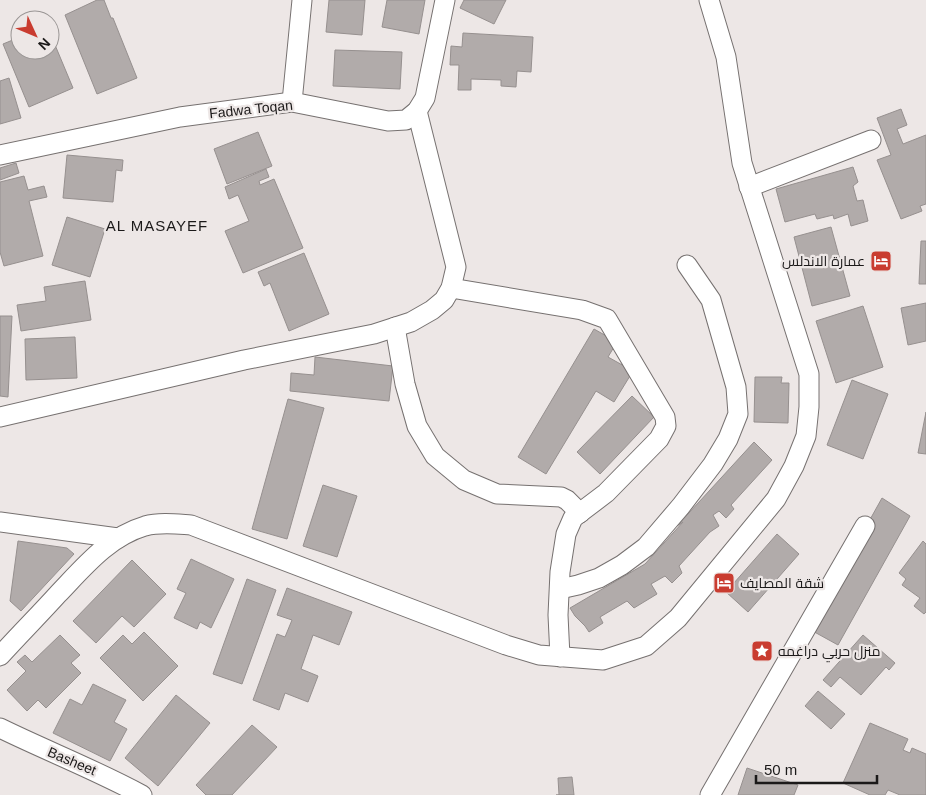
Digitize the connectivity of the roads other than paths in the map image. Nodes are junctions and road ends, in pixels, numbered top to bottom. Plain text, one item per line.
1 (302, 0) edge
2 (445, 0) edge
3 (709, 0) edge
4 (292, 102) junction
5 (417, 111) junction
6 (871, 140) dead end
7 (0, 156) edge
8 (750, 187) junction
9 (687, 264) dead end
10 (451, 288) junction
11 (395, 327) junction
12 (0, 417) edge
13 (580, 514) junction
14 (0, 522) edge
15 (865, 526) dead end
16 (118, 538) junction
17 (560, 589) junction
18 (0, 656) edge
19 (560, 657) junction
20 (0, 728) edge
21 (142, 795) edge
22 (710, 795) edge

1 - 4 street
2 - 5 street
3 - 8 street
4 - 5 street, Fadwa Toqan
4 - 7 street, Fadwa Toqan
5 - 10 street
6 - 8 street
8 - 19 street
9 - 17 street
10 - 11 street
10 - 13 street
11 - 12 street
11 - 13 street
13 - 17 street
14 - 16 street
15 - 22 street
16 - 18 street
16 - 19 street
17 - 19 street
20 - 21 street, Basheet

